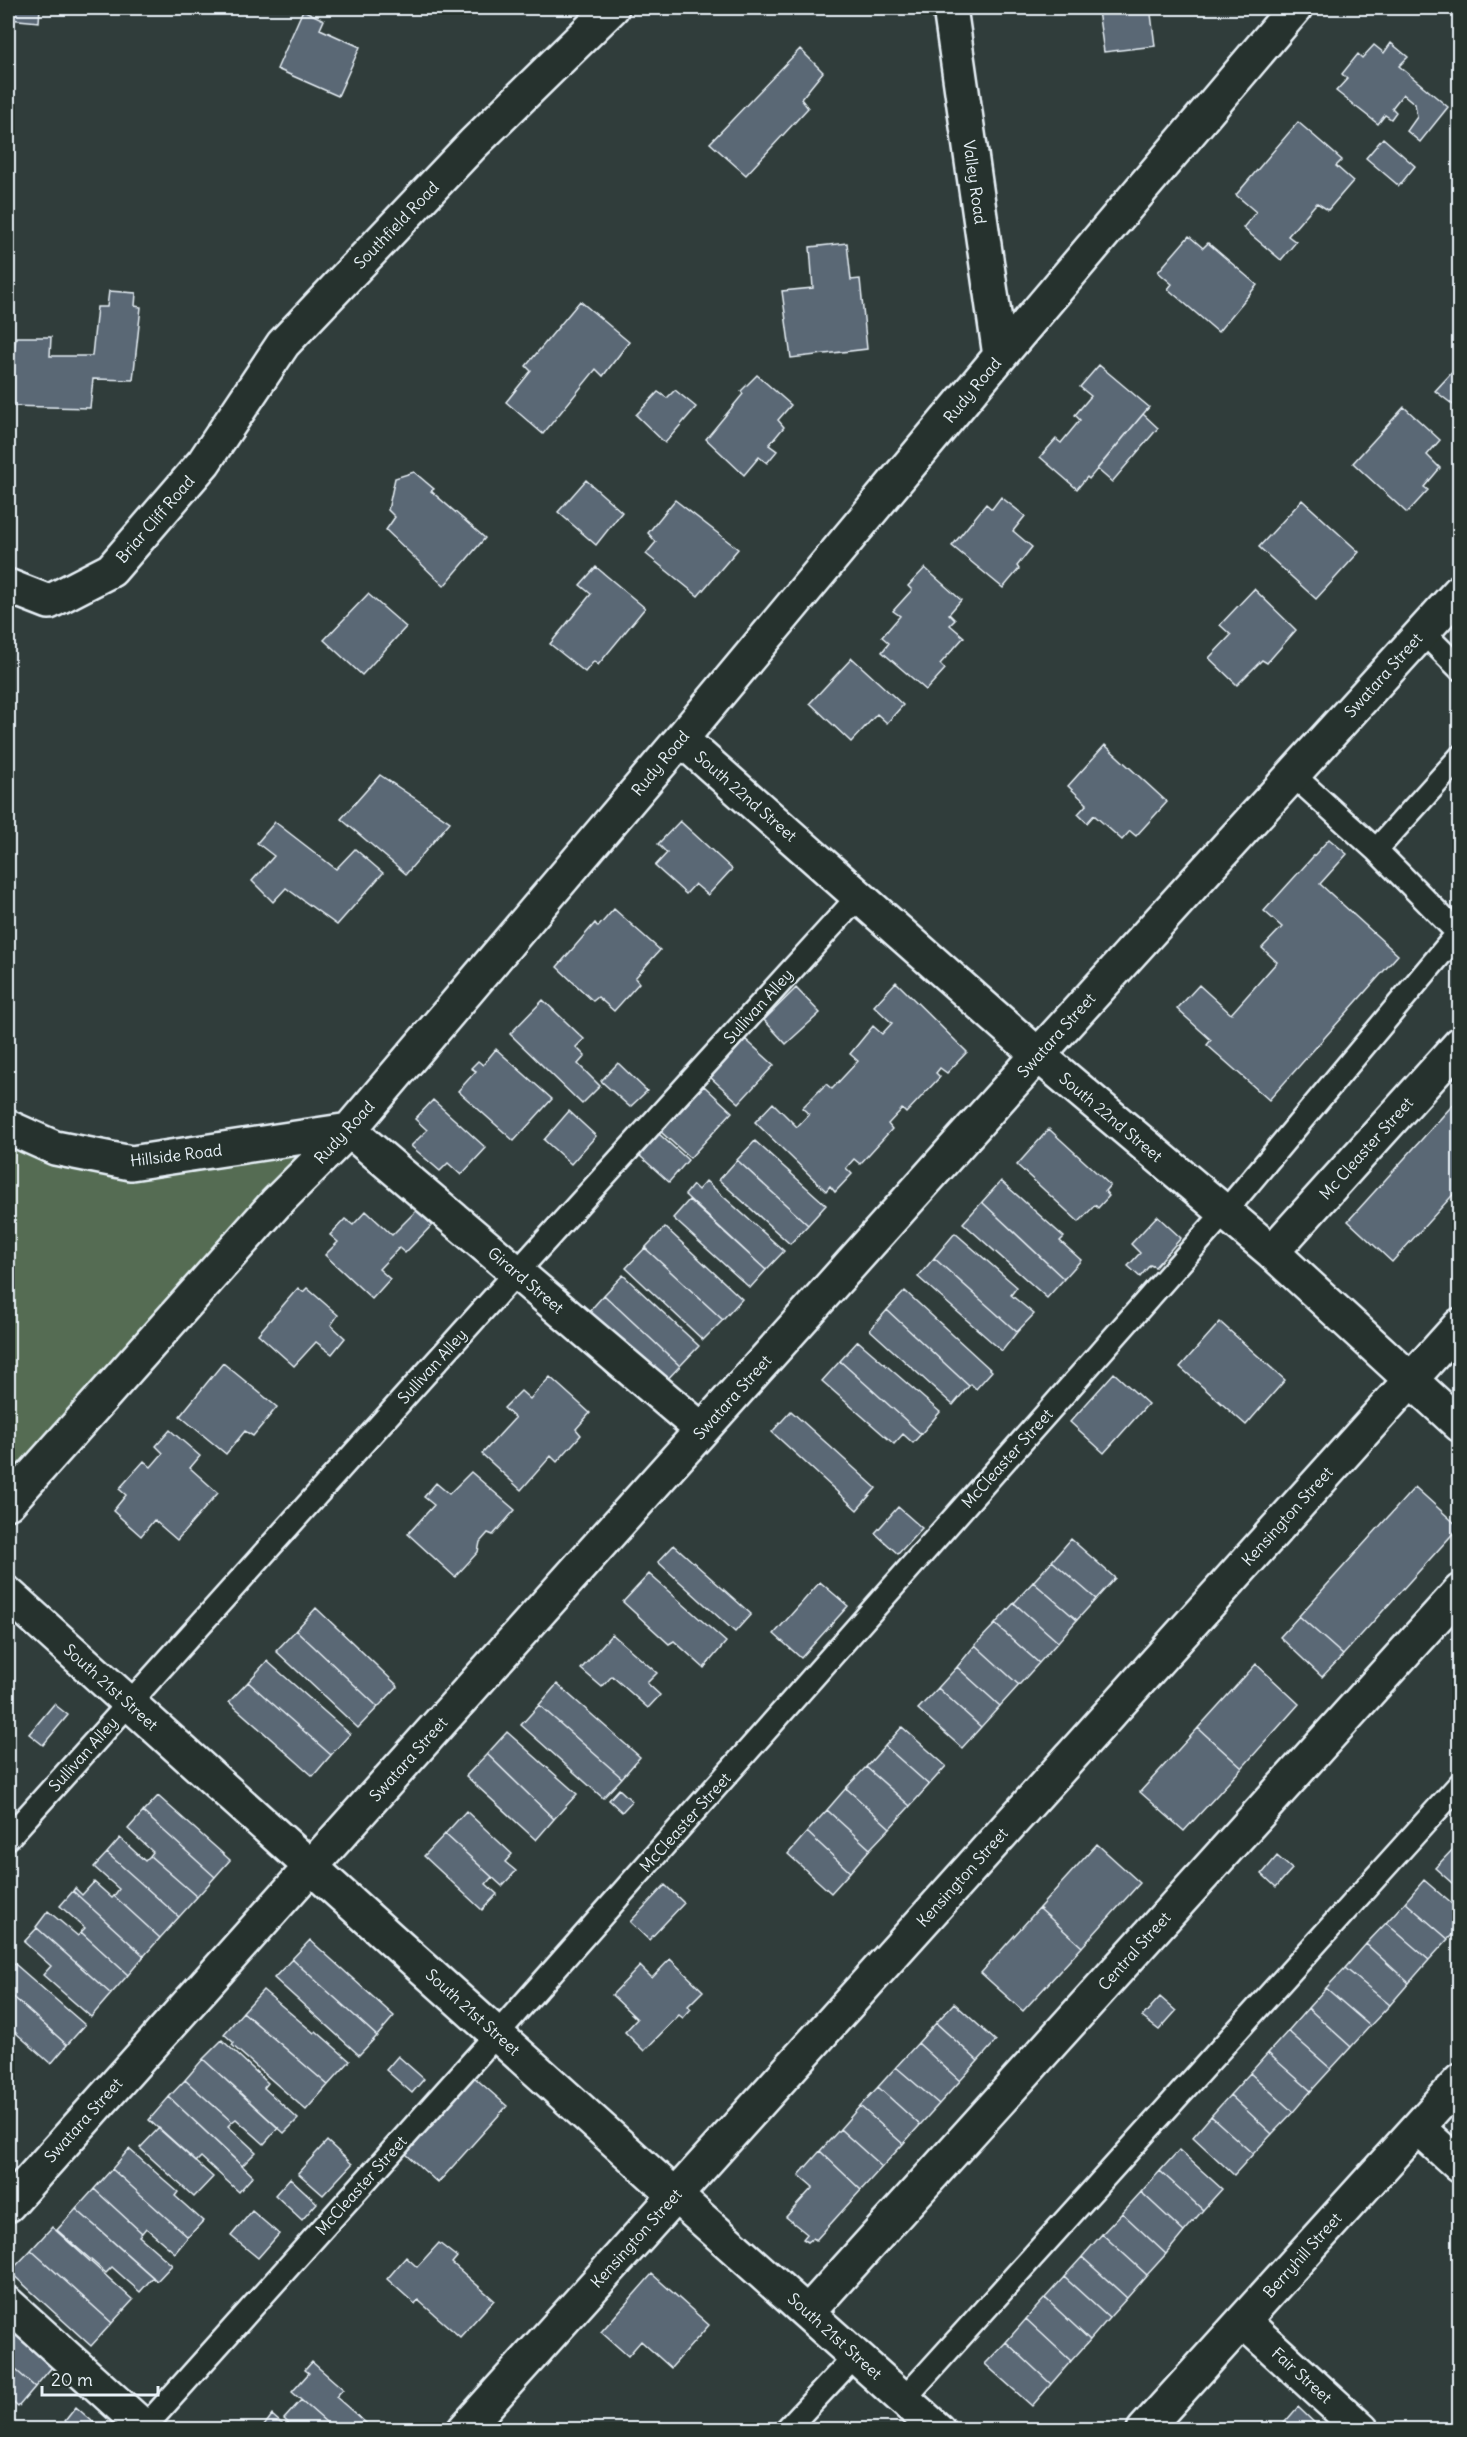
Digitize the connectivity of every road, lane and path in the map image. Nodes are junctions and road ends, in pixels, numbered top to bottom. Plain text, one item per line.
1 (612, 8) edge
2 (950, 8) edge
3 (1295, 8) edge
4 (1000, 356) junction
5 (204, 462) joint
6 (8, 586) edge
7 (1460, 591) edge
8 (1423, 632) junction
9 (1460, 669) edge
10 (681, 739) junction
11 (1460, 757) edge
12 (1293, 775) junction
13 (1376, 850) junction
14 (859, 896) junction
15 (1459, 932) edge
16 (1460, 1044) edge
17 (1038, 1055) junction
18 (8, 1127) edge
19 (349, 1130) junction
20 (1224, 1213) junction
21 (1272, 1252) junction
22 (517, 1272) junction
23 (1460, 1325) edge
24 (1410, 1380) junction
25 (1460, 1425) edge
26 (702, 1430) junction
27 (8, 1503) edge
28 (1460, 1591) edge
29 (8, 1594) edge
30 (129, 1702) junction
31 (1460, 1784) edge
32 (8, 1838) edge
33 (311, 1866) junction
34 (497, 2034) junction
35 (1460, 2082) edge
36 (1418, 2128) junction
37 (1460, 2166) edge
38 (675, 2195) junction
39 (8, 2205) edge
40 (8, 2304) edge
41 (808, 2312) junction
42 (1243, 2321) junction
43 (856, 2355) junction
44 (904, 2399) junction
45 (145, 2429) edge
46 (464, 2430) edge
47 (786, 2430) edge
48 (938, 2430) edge
49 (1144, 2430) edge
50 (1362, 2430) edge

1 - 5 street, Southfield Road
2 - 4 street, Valley Road
3 - 4 street, Rudy Road
4 - 10 street, Rudy Road
5 - 6 street, Briar Cliff Road
7 - 8 street, Swatara Street
8 - 9 lane
8 - 12 street, Swatara Street
10 - 14 street, South 22nd Street
10 - 19 street, Rudy Road
11 - 13 lane
12 - 13 lane
12 - 17 street, Swatara Street
13 - 15 lane
14 - 17 street, South 22nd Street
14 - 22 lane, Sullivan Alley
15 - 20 lane, McCleaster Street
16 - 21 street, Mc Cleaster Street
17 - 20 street, South 22nd Street
17 - 26 street, Swatara Street
18 - 19 street, Hillside Road
19 - 22 street, Girard Street
19 - 27 street, Rudy Road
20 - 21 street, South 22nd Street
20 - 34 lane, McCleaster Street
21 - 24 street, South 22nd Street
22 - 26 street, Girard Street
22 - 30 lane, Sullivan Alley
23 - 24 street, Kensington Street
24 - 25 street, South 22nd Street
24 - 38 street, Kensington Street
26 - 33 street, Swatara Street
28 - 41 street, Central Street
29 - 30 street, South 21st Street
30 - 32 lane, Sullivan Alley
30 - 33 street, South 21st Street
31 - 44 lane
33 - 34 street, South 21st Street
33 - 39 street, Swatara Street
34 - 38 street, South 21st Street
34 - 45 lane, McCleaster Street
35 - 36 street, Berryhill Street
36 - 37 street
36 - 42 street, Berryhill Street
38 - 41 street, South 21st Street
38 - 46 street, Kensington Street
40 - 45 street
41 - 43 street, South 21st Street
42 - 49 street, Berryhill Street
42 - 50 street, Fair Street
43 - 44 street, South 21st Street
43 - 47 lane
44 - 48 street, South 21st Street

